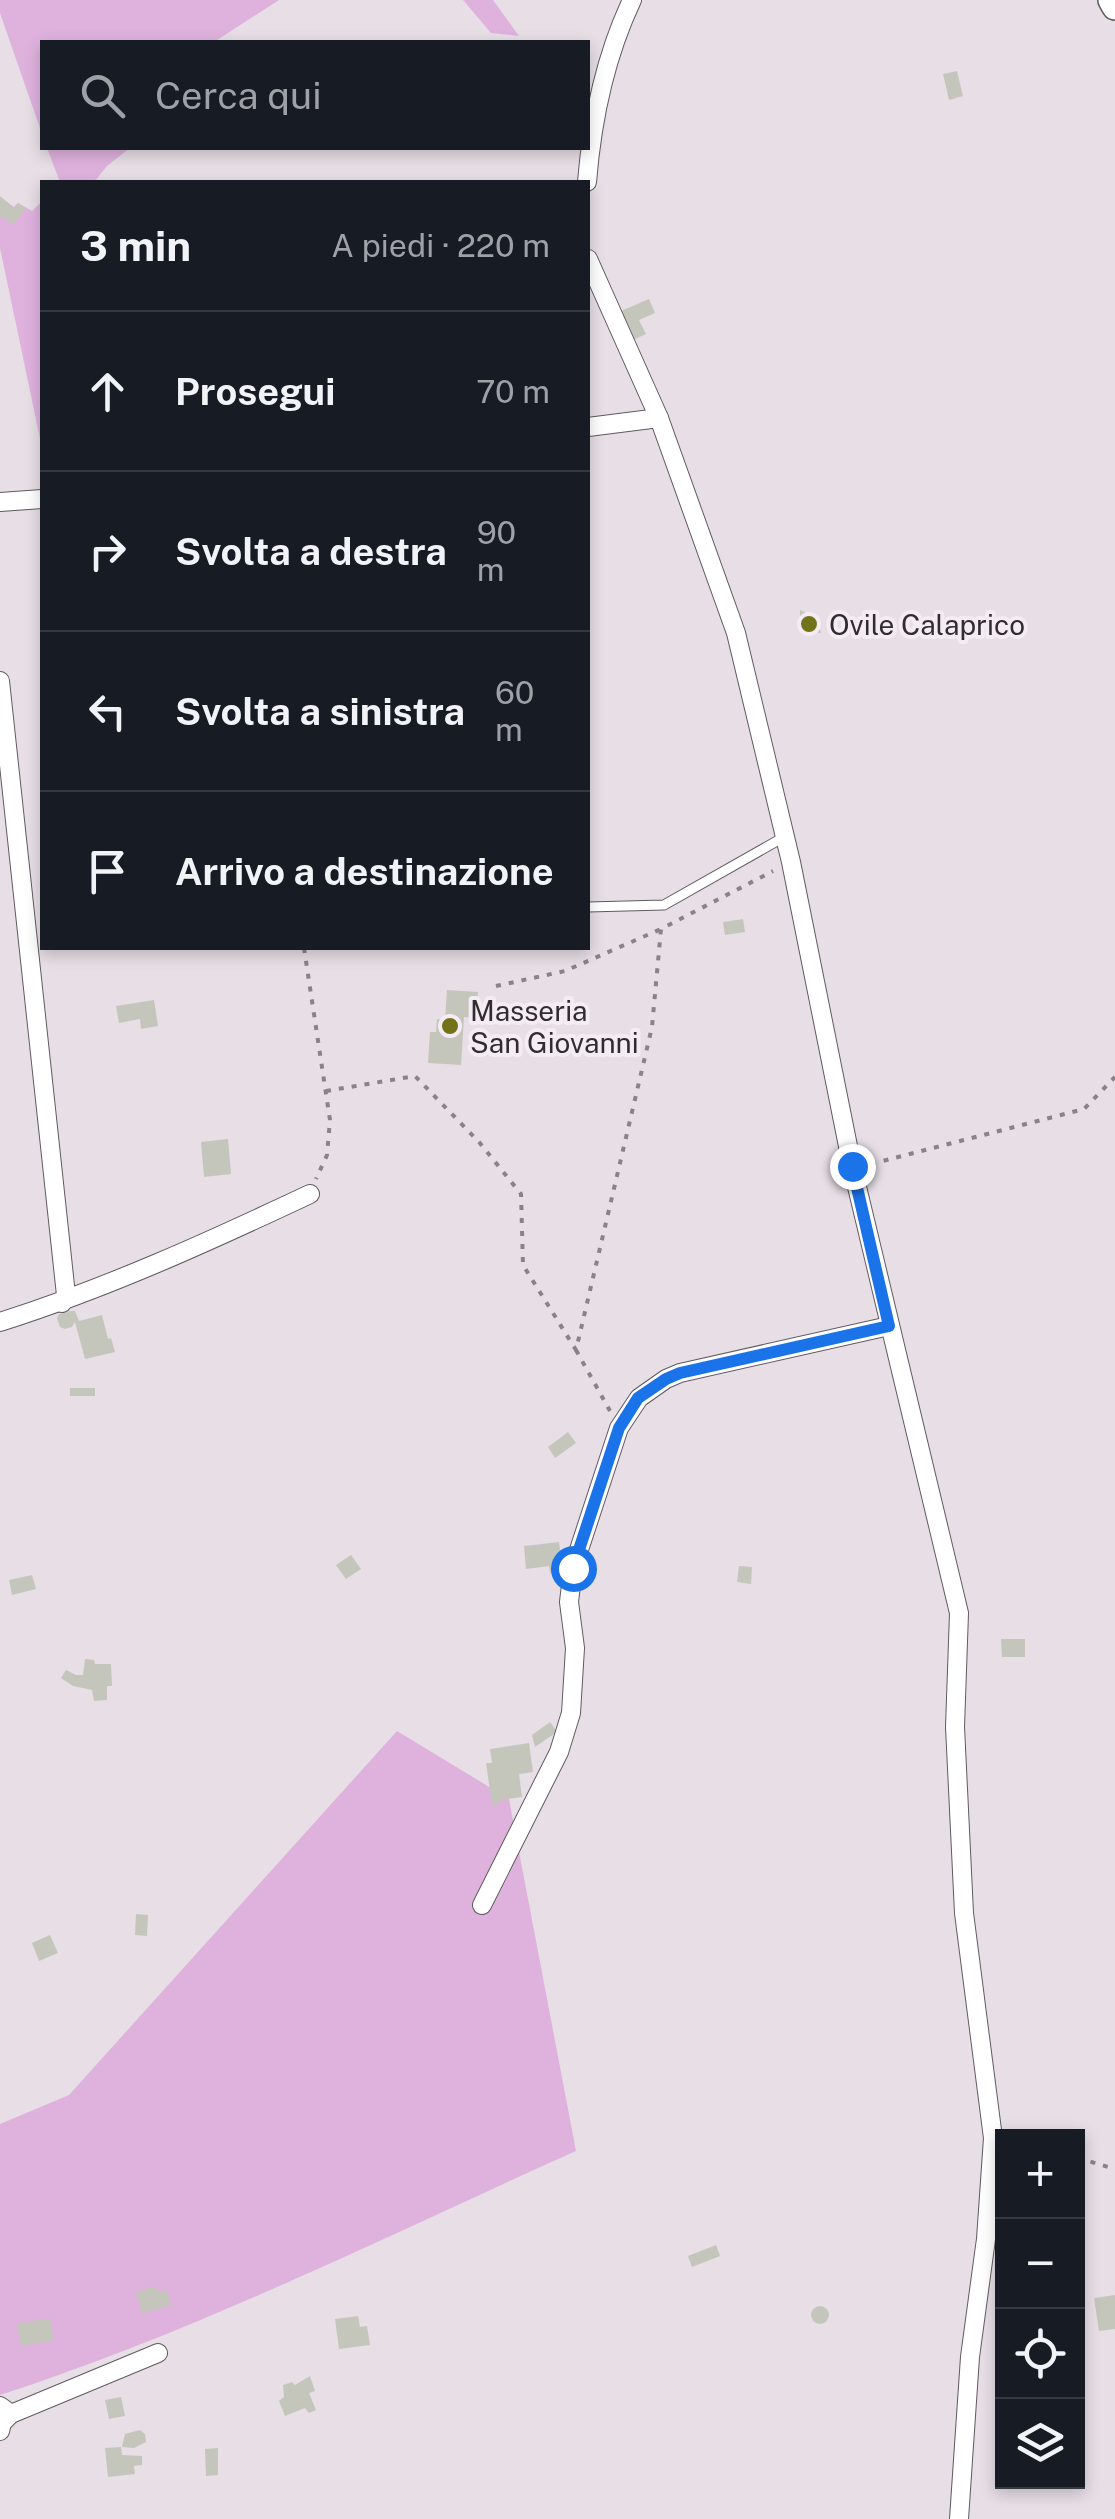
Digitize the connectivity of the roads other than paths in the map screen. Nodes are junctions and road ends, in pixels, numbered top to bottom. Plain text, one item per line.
1 (632, 0) edge
2 (1111, 0) edge
3 (1115, 6) edge
4 (590, 143) edge
5 (589, 150) edge
6 (587, 180) edge
7 (590, 263) edge
8 (659, 418) junction
9 (590, 428) edge
10 (40, 499) edge
11 (0, 502) edge
12 (0, 681) edge
13 (784, 838) junction
14 (590, 907) edge
15 (310, 1194) road end
16 (62, 1303) junction
17 (0, 1322) edge
18 (889, 1326) junction
19 (482, 1904) dead end
20 (158, 2353) dead end
21 (6, 2410) edge
22 (0, 2431) edge
23 (959, 2519) edge

1 - 4 street
2 - 3 street
5 - 6 street
7 - 8 street
8 - 9 street
8 - 13 street
10 - 11 street
12 - 16 street
13 - 14 lane
13 - 18 street
15 - 16 street
16 - 17 street
18 - 19 street
18 - 23 street
20 - 21 street
21 - 22 street

